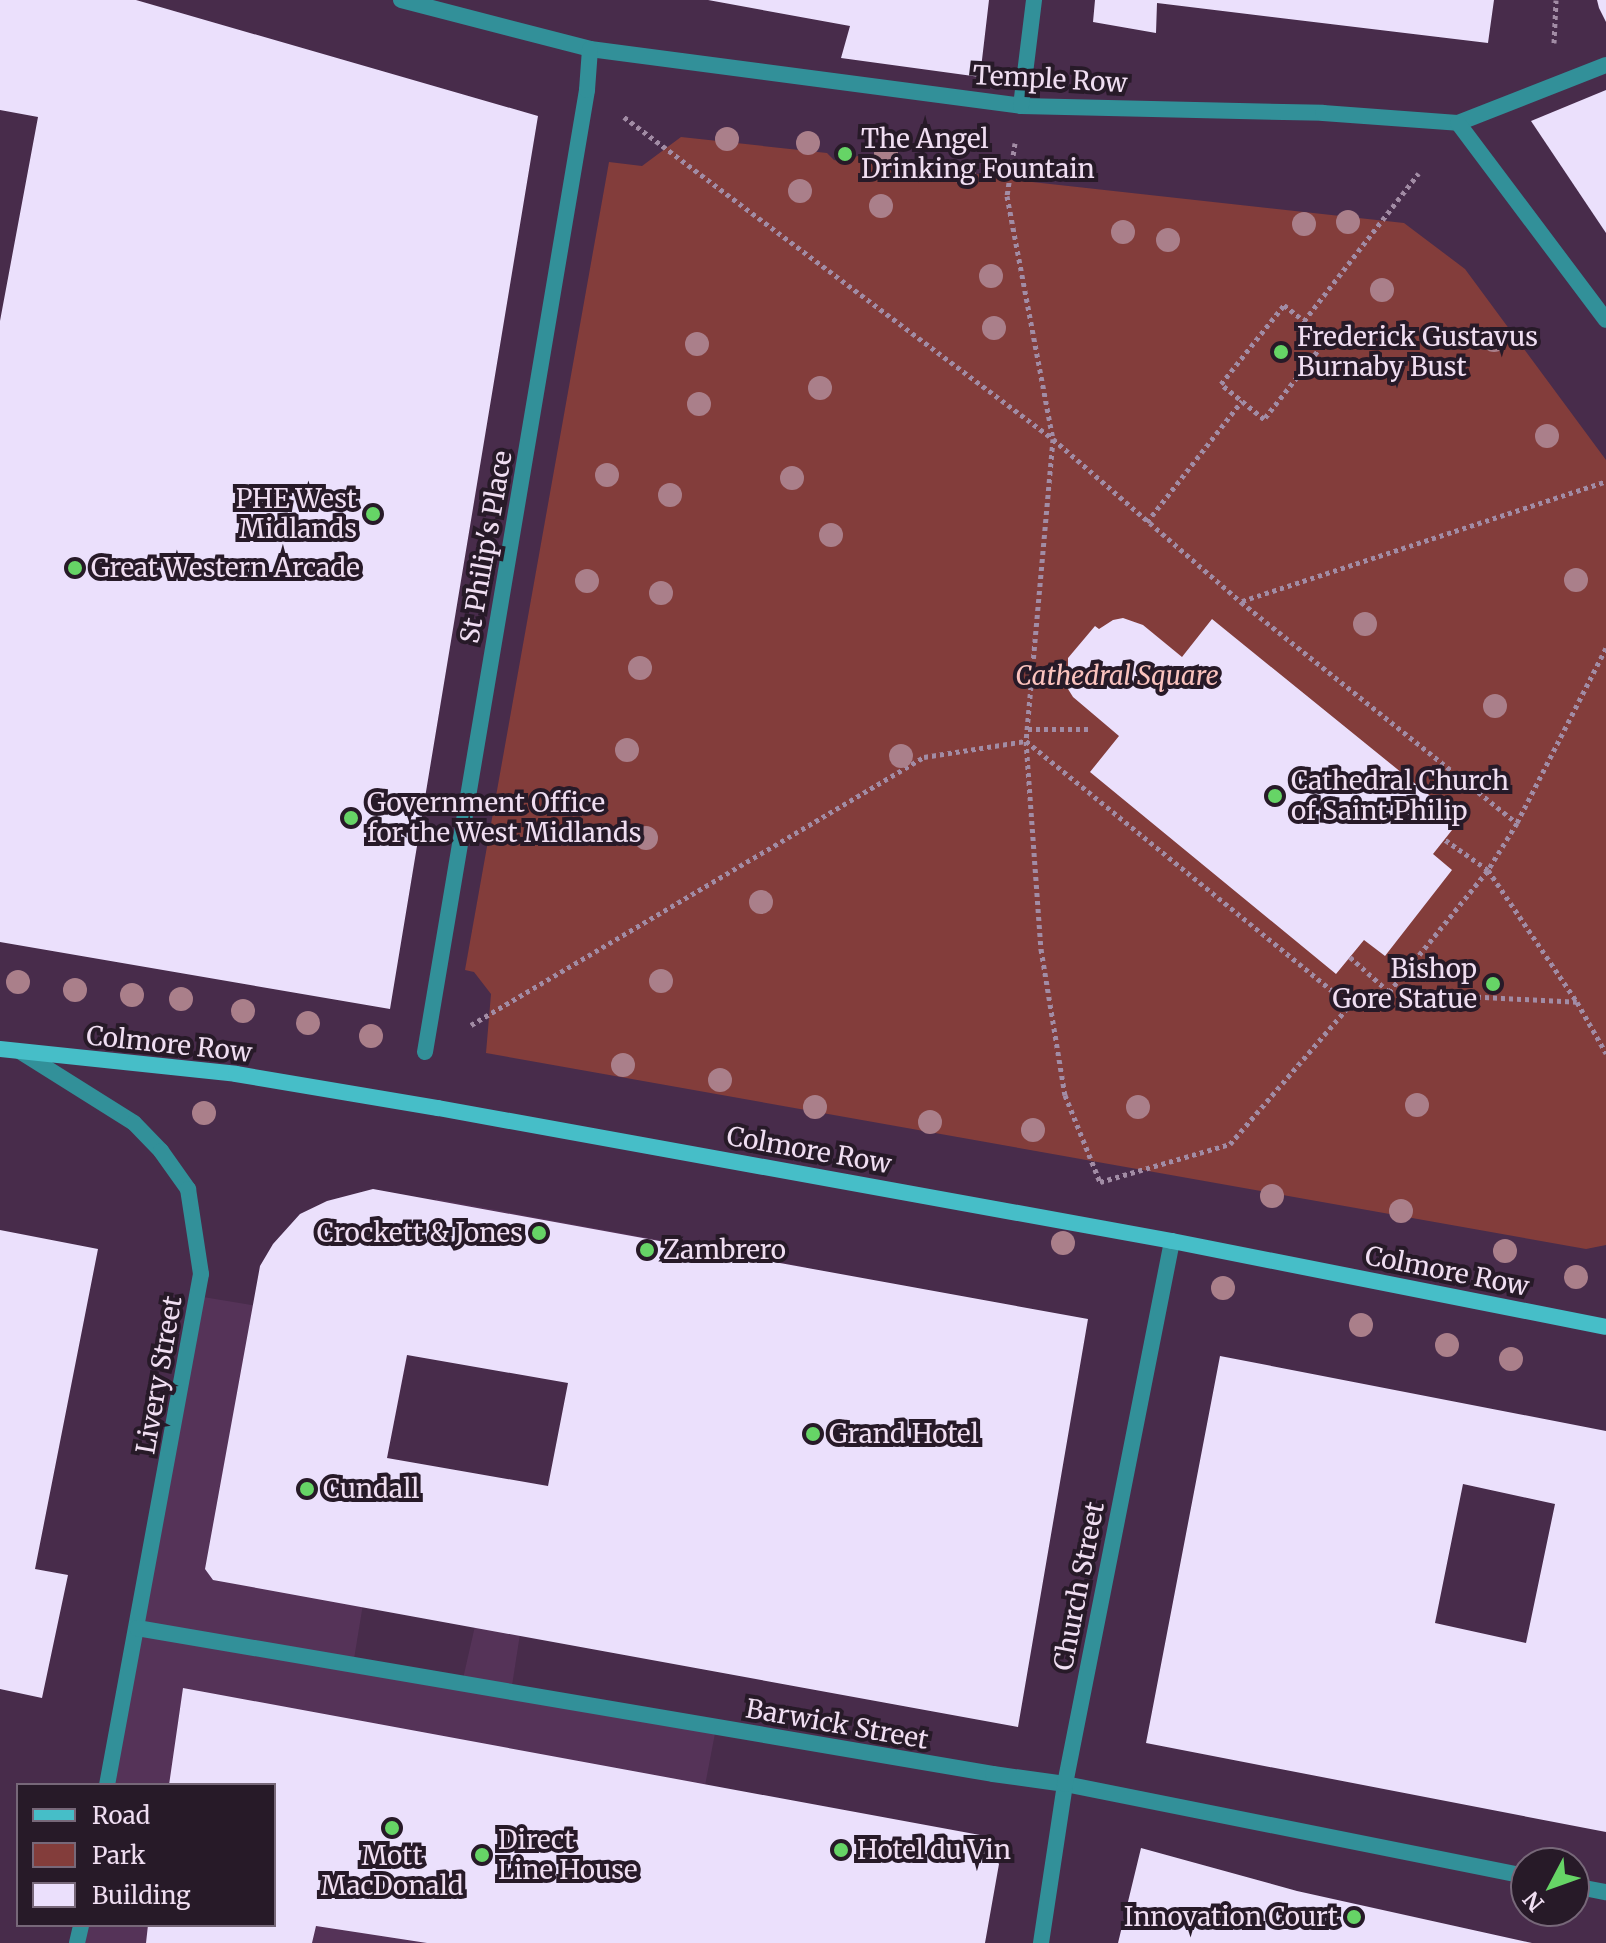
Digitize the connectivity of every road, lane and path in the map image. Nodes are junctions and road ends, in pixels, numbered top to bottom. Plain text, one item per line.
1 (401, 0) edge
2 (1034, 0) edge
3 (590, 49) junction
4 (1606, 65) edge
5 (587, 90) junction
6 (1021, 106) junction
7 (1458, 123) junction
8 (1419, 173) dead end
9 (1606, 320) edge
10 (1304, 321) junction
11 (1242, 401) junction
12 (1053, 439) junction
13 (1606, 481) edge
14 (1147, 522) junction
15 (1241, 602) junction
16 (1606, 648) edge
17 (1028, 729) junction
18 (1090, 729) dead end
19 (1026, 741) junction
20 (1517, 823) junction
21 (1444, 839) dead end
22 (1488, 870) junction
23 (1350, 957) dead end
24 (1389, 992) junction
25 (1577, 1002) junction
26 (1350, 1005) junction
27 (0, 1049) edge
28 (21, 1052) junction
29 (425, 1052) joint
30 (1606, 1053) edge
31 (1172, 1241) junction
32 (1606, 1327) edge
33 (137, 1628) junction
34 (107, 1783) edge
35 (1065, 1784) junction
36 (1510, 1873) edge
37 (1041, 1943) edge

1 - 3 street, Temple Row
2 - 6 street
3 - 5 street, St Philip's Place
3 - 6 street, Temple Row
4 - 7 street
5 - 12 path
5 - 29 street, St Philip's Place
6 - 7 street, Temple Row
6 - 12 path
7 - 9 street
8 - 10 path
10 - 11 path
10 - 11 path
11 - 14 path
12 - 14 path
12 - 17 path
13 - 15 path
14 - 15 path
15 - 20 path
16 - 20 path
17 - 18 path
17 - 19 path
19 - 26 path
19 - 26 path
19 - 29 path
20 - 22 path
21 - 22 path
22 - 24 path
22 - 25 path
23 - 24 path
24 - 25 path
24 - 26 path
25 - 30 path
27 - 28 street, Colmore Row
28 - 31 street, Colmore Row
28 - 33 street, Livery Street
31 - 32 street, Colmore Row
31 - 35 street, Church Street
33 - 34 street, Livery Street
33 - 35 street, Barwick Street
35 - 36 street, Barwick Street
35 - 37 street, Church Street

